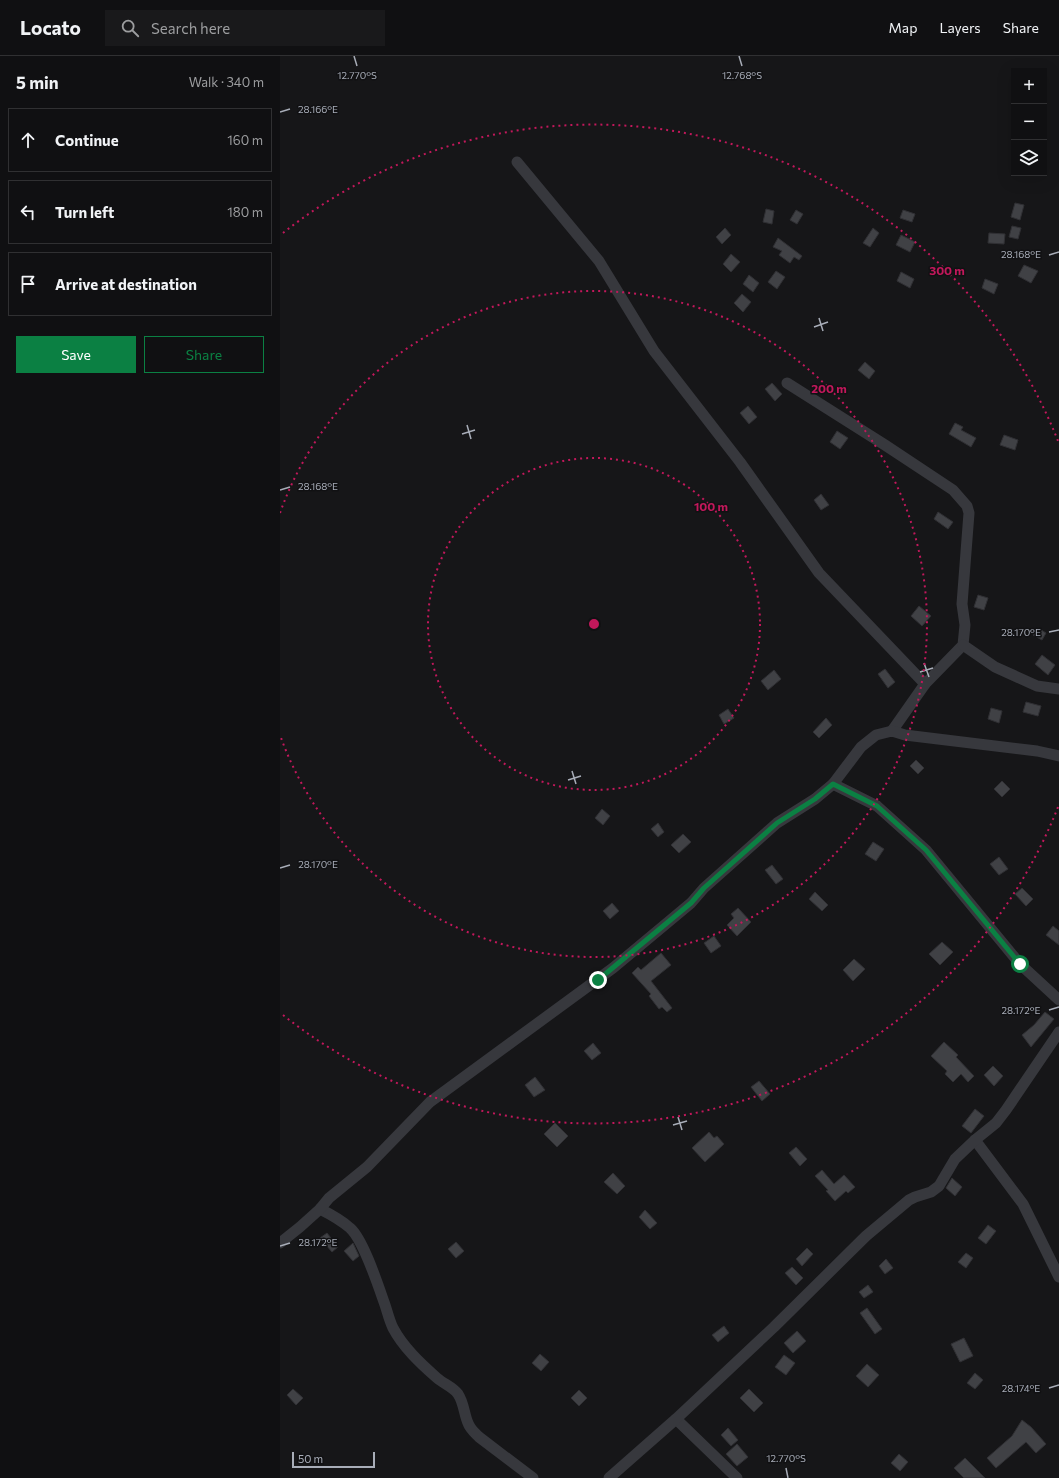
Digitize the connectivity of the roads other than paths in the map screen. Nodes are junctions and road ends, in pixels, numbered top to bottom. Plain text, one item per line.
1 (517, 162) dead end
2 (787, 382) dead end
3 (963, 645) junction
4 (925, 684) junction
5 (1059, 689) edge
6 (892, 731) junction
7 (1059, 756) edge
8 (833, 784) junction
9 (1059, 1000) edge
10 (1059, 1032) edge
11 (975, 1140) junction
12 (320, 1208) junction
13 (280, 1242) edge
14 (1059, 1278) edge
15 (676, 1419) junction
16 (534, 1478) edge
17 (609, 1478) edge
18 (737, 1478) edge

1 - 4 street
2 - 3 street
3 - 4 street
3 - 5 street
4 - 6 street
6 - 7 street
6 - 8 street
8 - 9 street
8 - 12 street
10 - 11 street
11 - 14 street
11 - 15 street
12 - 13 street
12 - 16 street
15 - 17 street
15 - 18 street

